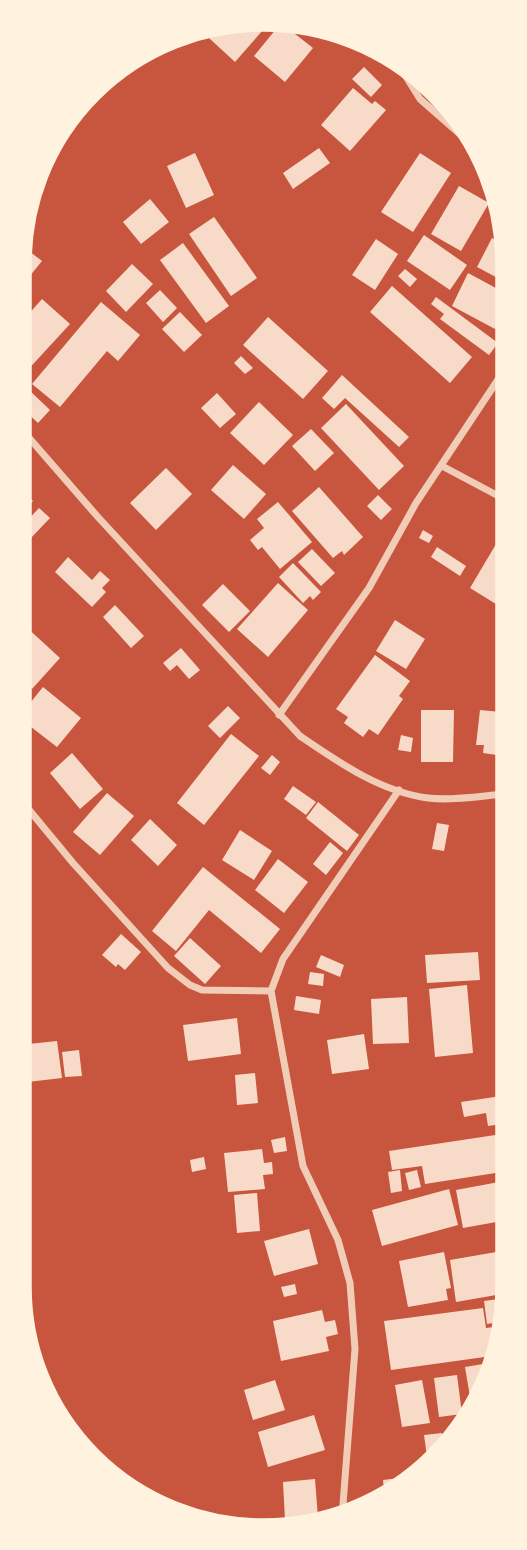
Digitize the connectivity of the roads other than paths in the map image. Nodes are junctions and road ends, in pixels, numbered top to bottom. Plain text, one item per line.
1 (409, 81) edge
2 (454, 129) edge
3 (497, 381) edge
4 (30, 439) edge
5 (442, 466) junction
6 (497, 494) edge
7 (279, 715) junction
8 (399, 790) junction
9 (497, 794) edge
10 (30, 810) edge
11 (271, 991) junction
12 (343, 1506) edge

1 - 2 street
3 - 5 street
4 - 7 street
5 - 6 street
5 - 7 street
7 - 8 street
8 - 9 street
8 - 11 street
10 - 11 street
11 - 12 street

